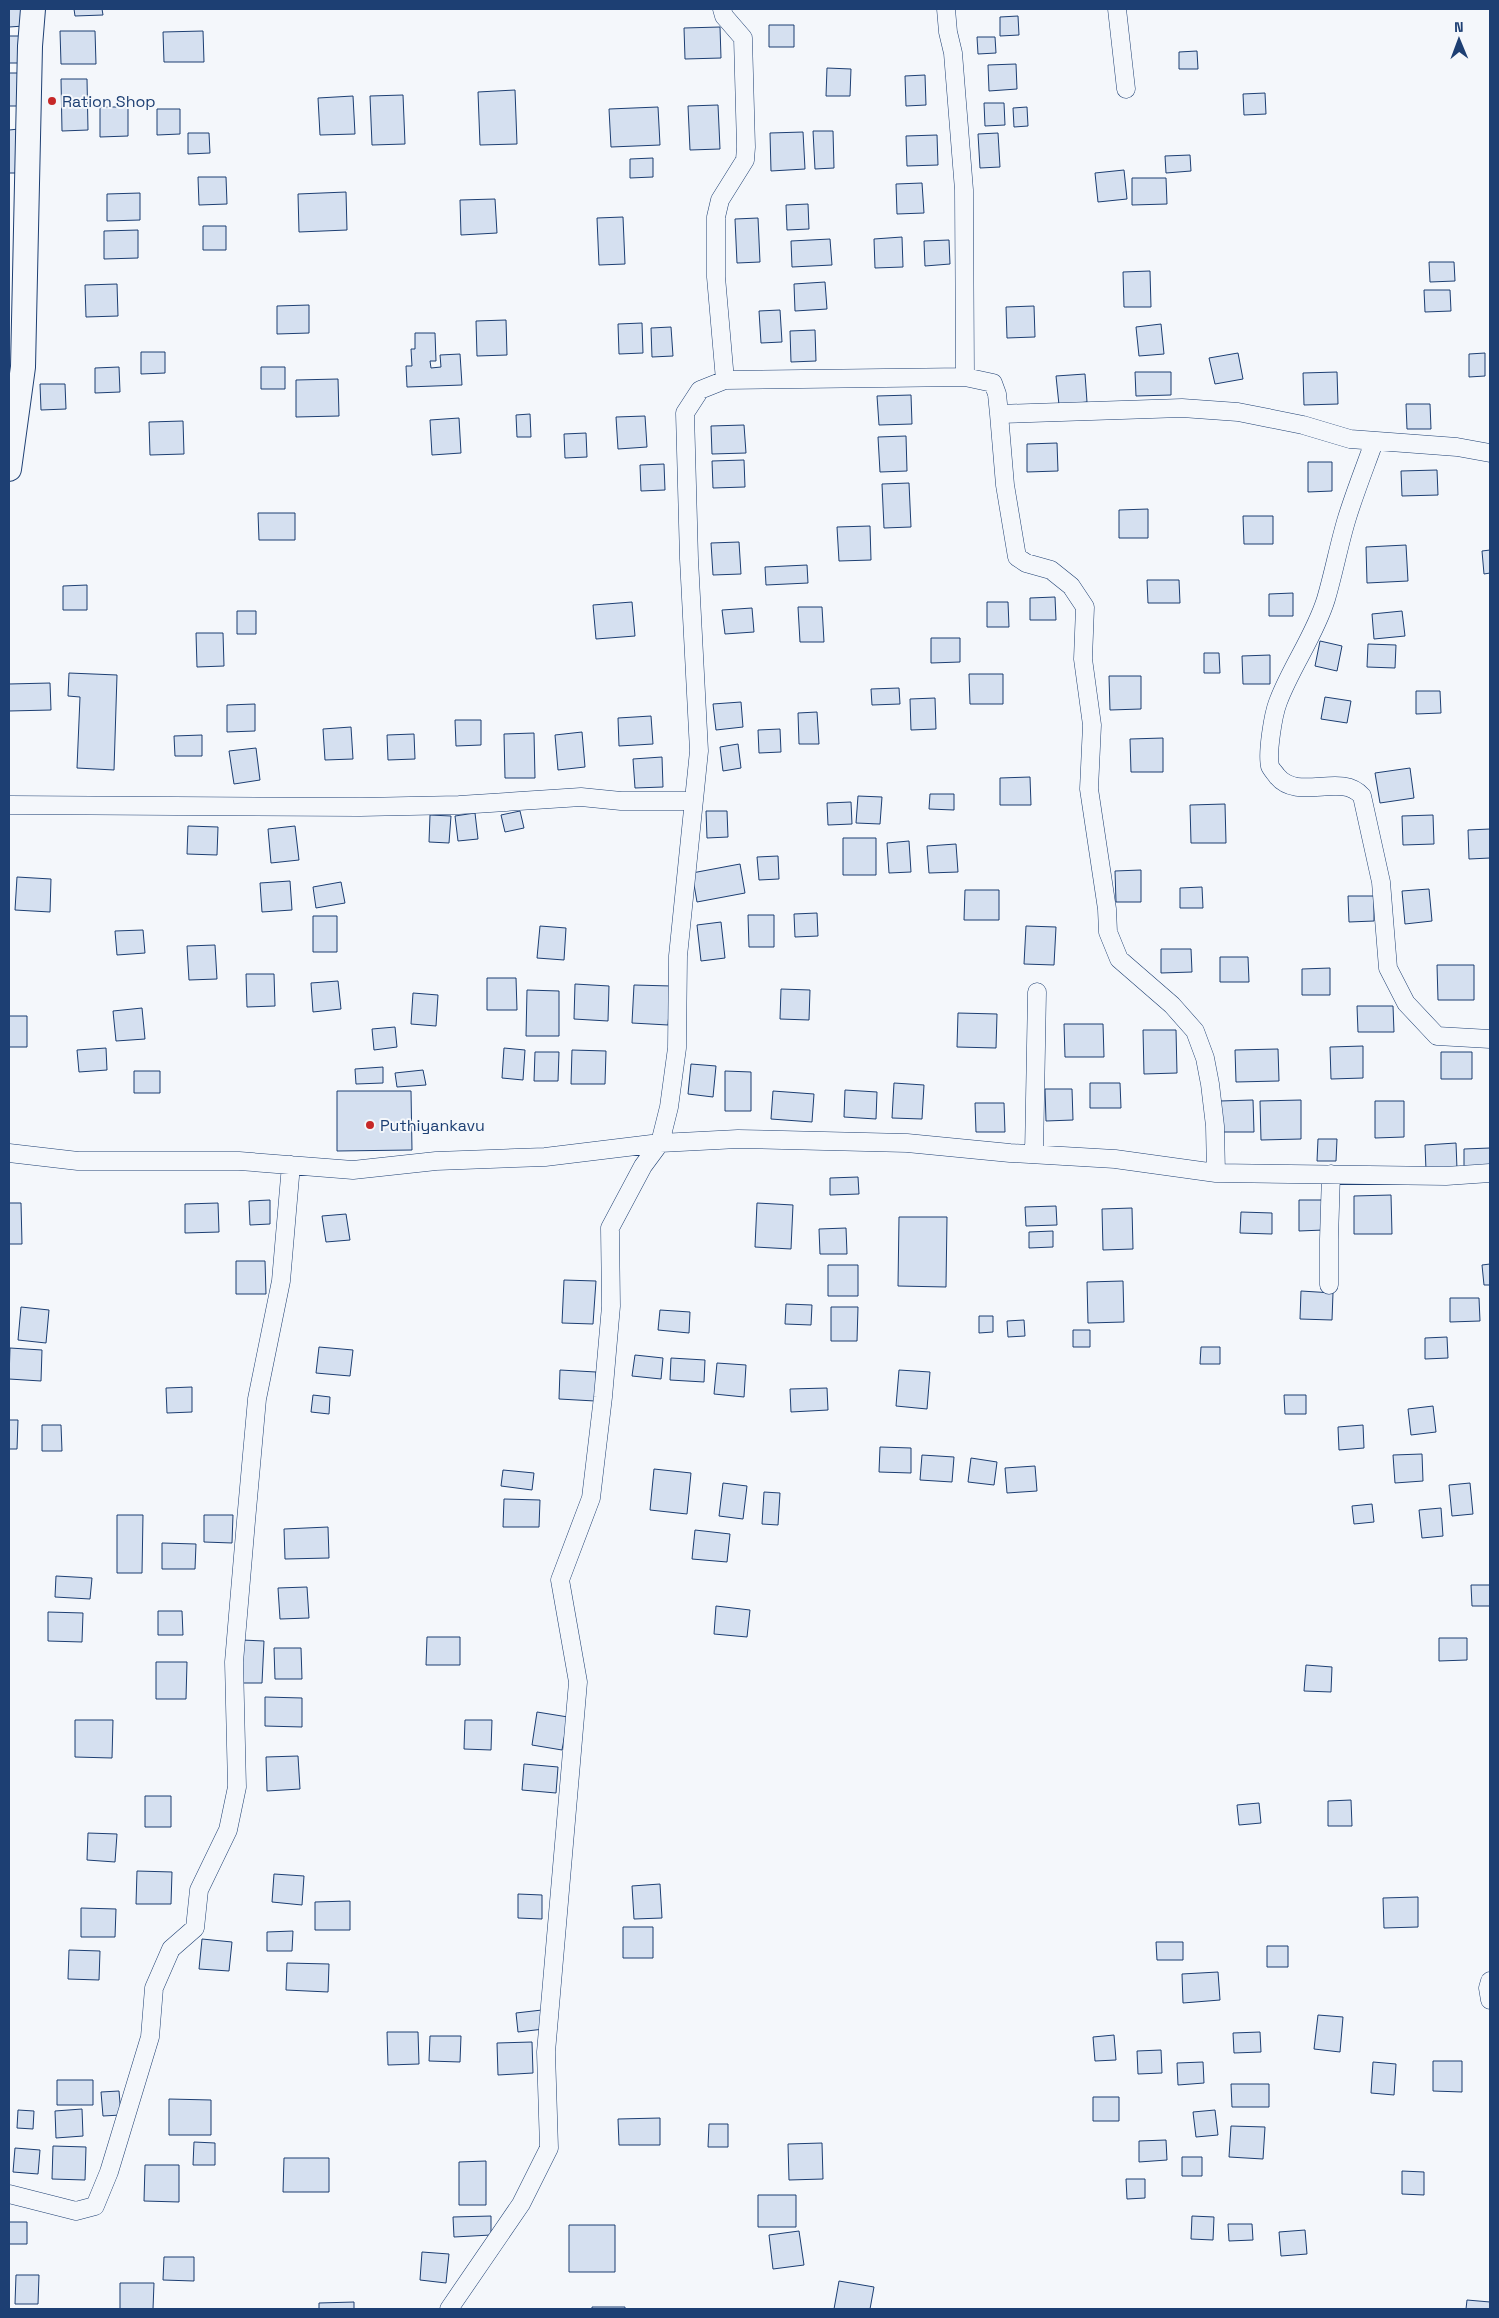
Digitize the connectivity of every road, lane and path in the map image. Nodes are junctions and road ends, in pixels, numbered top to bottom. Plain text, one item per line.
1 (33, 9) edge
2 (722, 9) edge
3 (946, 9) edge
4 (1117, 9) edge
5 (1126, 89) dead end
6 (965, 377) junction
7 (725, 380) junction
8 (14, 392) edge
9 (999, 414) junction
10 (1374, 442) junction
11 (1490, 453) edge
12 (9, 469) edge
13 (694, 801) junction
14 (9, 805) edge
15 (1037, 992) dead end
16 (1490, 1039) edge
17 (660, 1143) junction
18 (9, 1153) edge
19 (1034, 1154) junction
20 (291, 1165) junction
21 (1216, 1173) junction
22 (1490, 1173) edge
23 (1331, 1174) junction
24 (1329, 1285) dead end
25 (1490, 1981) edge
26 (1490, 2000) edge
27 (9, 2194) edge
28 (449, 2309) edge

1 - 8 main road
2 - 7 street
3 - 6 street
4 - 5 street
6 - 7 street
6 - 9 street
7 - 13 street
8 - 12 main road
9 - 10 street
9 - 21 street
10 - 11 street
10 - 16 street
13 - 14 street
13 - 17 street
15 - 19 street
17 - 19 street
17 - 20 street
17 - 28 street
18 - 20 street
19 - 21 street
20 - 27 street
21 - 23 street
22 - 23 street
23 - 24 street
25 - 26 street

